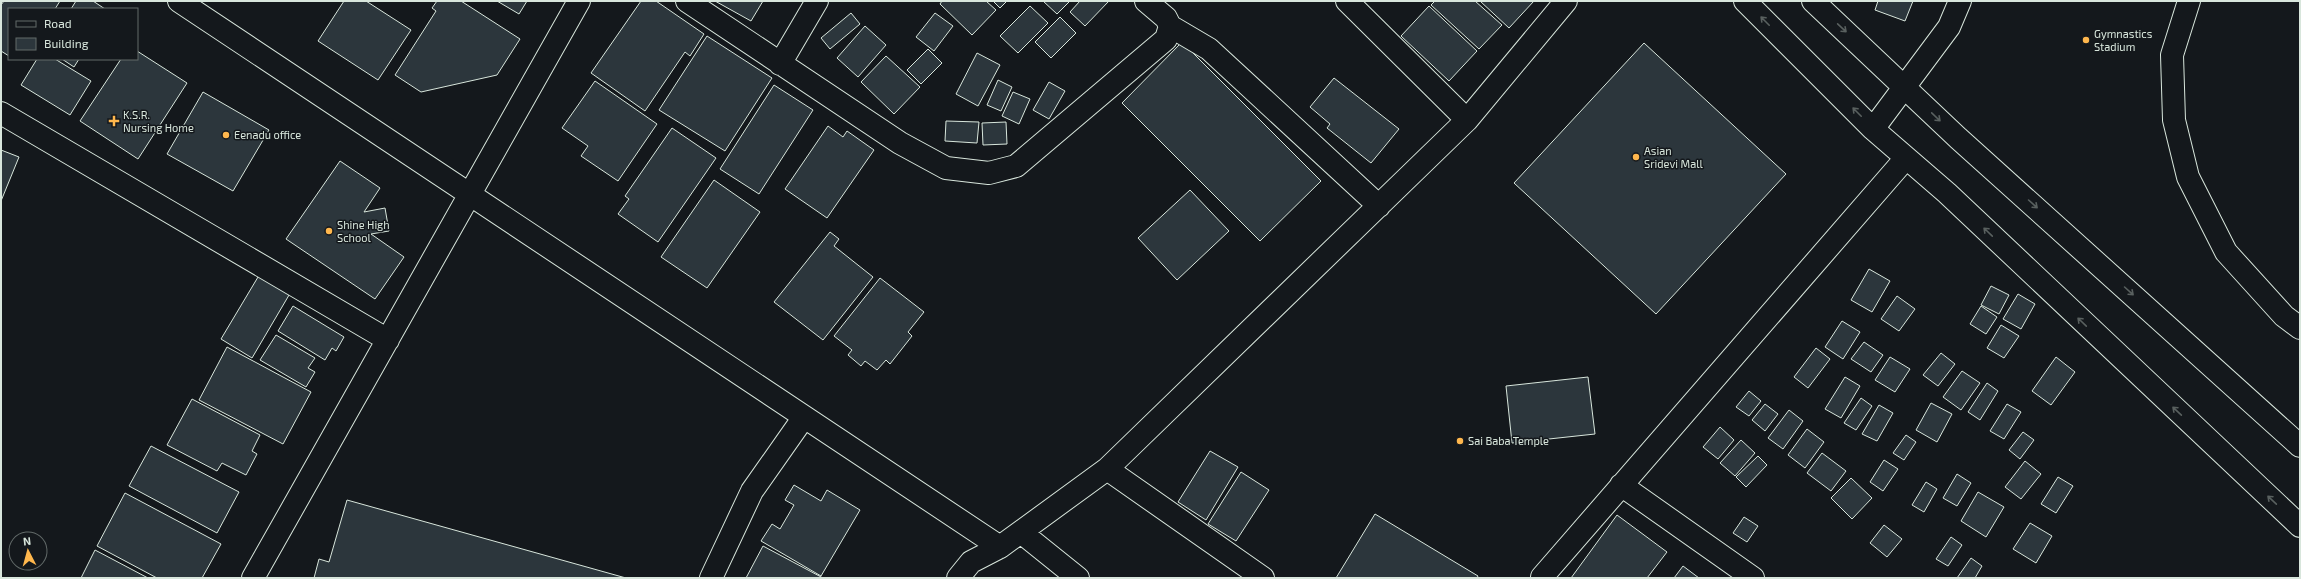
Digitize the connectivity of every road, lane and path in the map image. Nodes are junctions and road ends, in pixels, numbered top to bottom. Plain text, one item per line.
1 (179, 1) edge
2 (579, 1) edge
3 (687, 1) edge
4 (817, 1) edge
5 (1146, 1) edge
6 (1347, 1) edge
7 (1566, 1) edge
8 (1745, 1) edge
9 (1813, 1) edge
10 (1960, 1) edge
11 (2189, 1) edge
12 (1170, 26) junction
13 (780, 64) junction
14 (1906, 87) junction
15 (1, 113) edge
16 (1467, 120) junction
17 (1874, 129) junction
18 (1906, 158) junction
19 (471, 194) junction
20 (1379, 206) junction
21 (2300, 328) edge
22 (388, 340) junction
23 (804, 417) junction
24 (2300, 446) edge
25 (1107, 469) junction
26 (1621, 485) junction
27 (2300, 526) edge
28 (1022, 533) junction
29 (1000, 547) junction
30 (253, 578) edge
31 (711, 578) edge
32 (958, 578) edge
33 (1078, 578) edge
34 (1263, 578) edge
35 (1543, 578) edge
36 (1753, 578) edge

1 - 19 street
2 - 19 street
3 - 13 street
4 - 13 street
5 - 12 street
6 - 16 street
7 - 16 street
17 -> 8 street
9 -> 14 street
10 - 14 street
11 - 21 street
12 - 13 street
12 - 20 street
14 - 17 street
14 -> 24 street
15 - 22 street
16 - 20 street
17 - 18 street
18 - 26 street
27 -> 18 street
19 - 22 street
19 - 23 street
20 - 25 street
22 - 30 street
23 - 29 street
23 - 31 street
25 - 28 street
25 - 34 street
26 - 35 street
26 - 36 street
28 - 29 street
28 - 33 street
29 - 32 street

